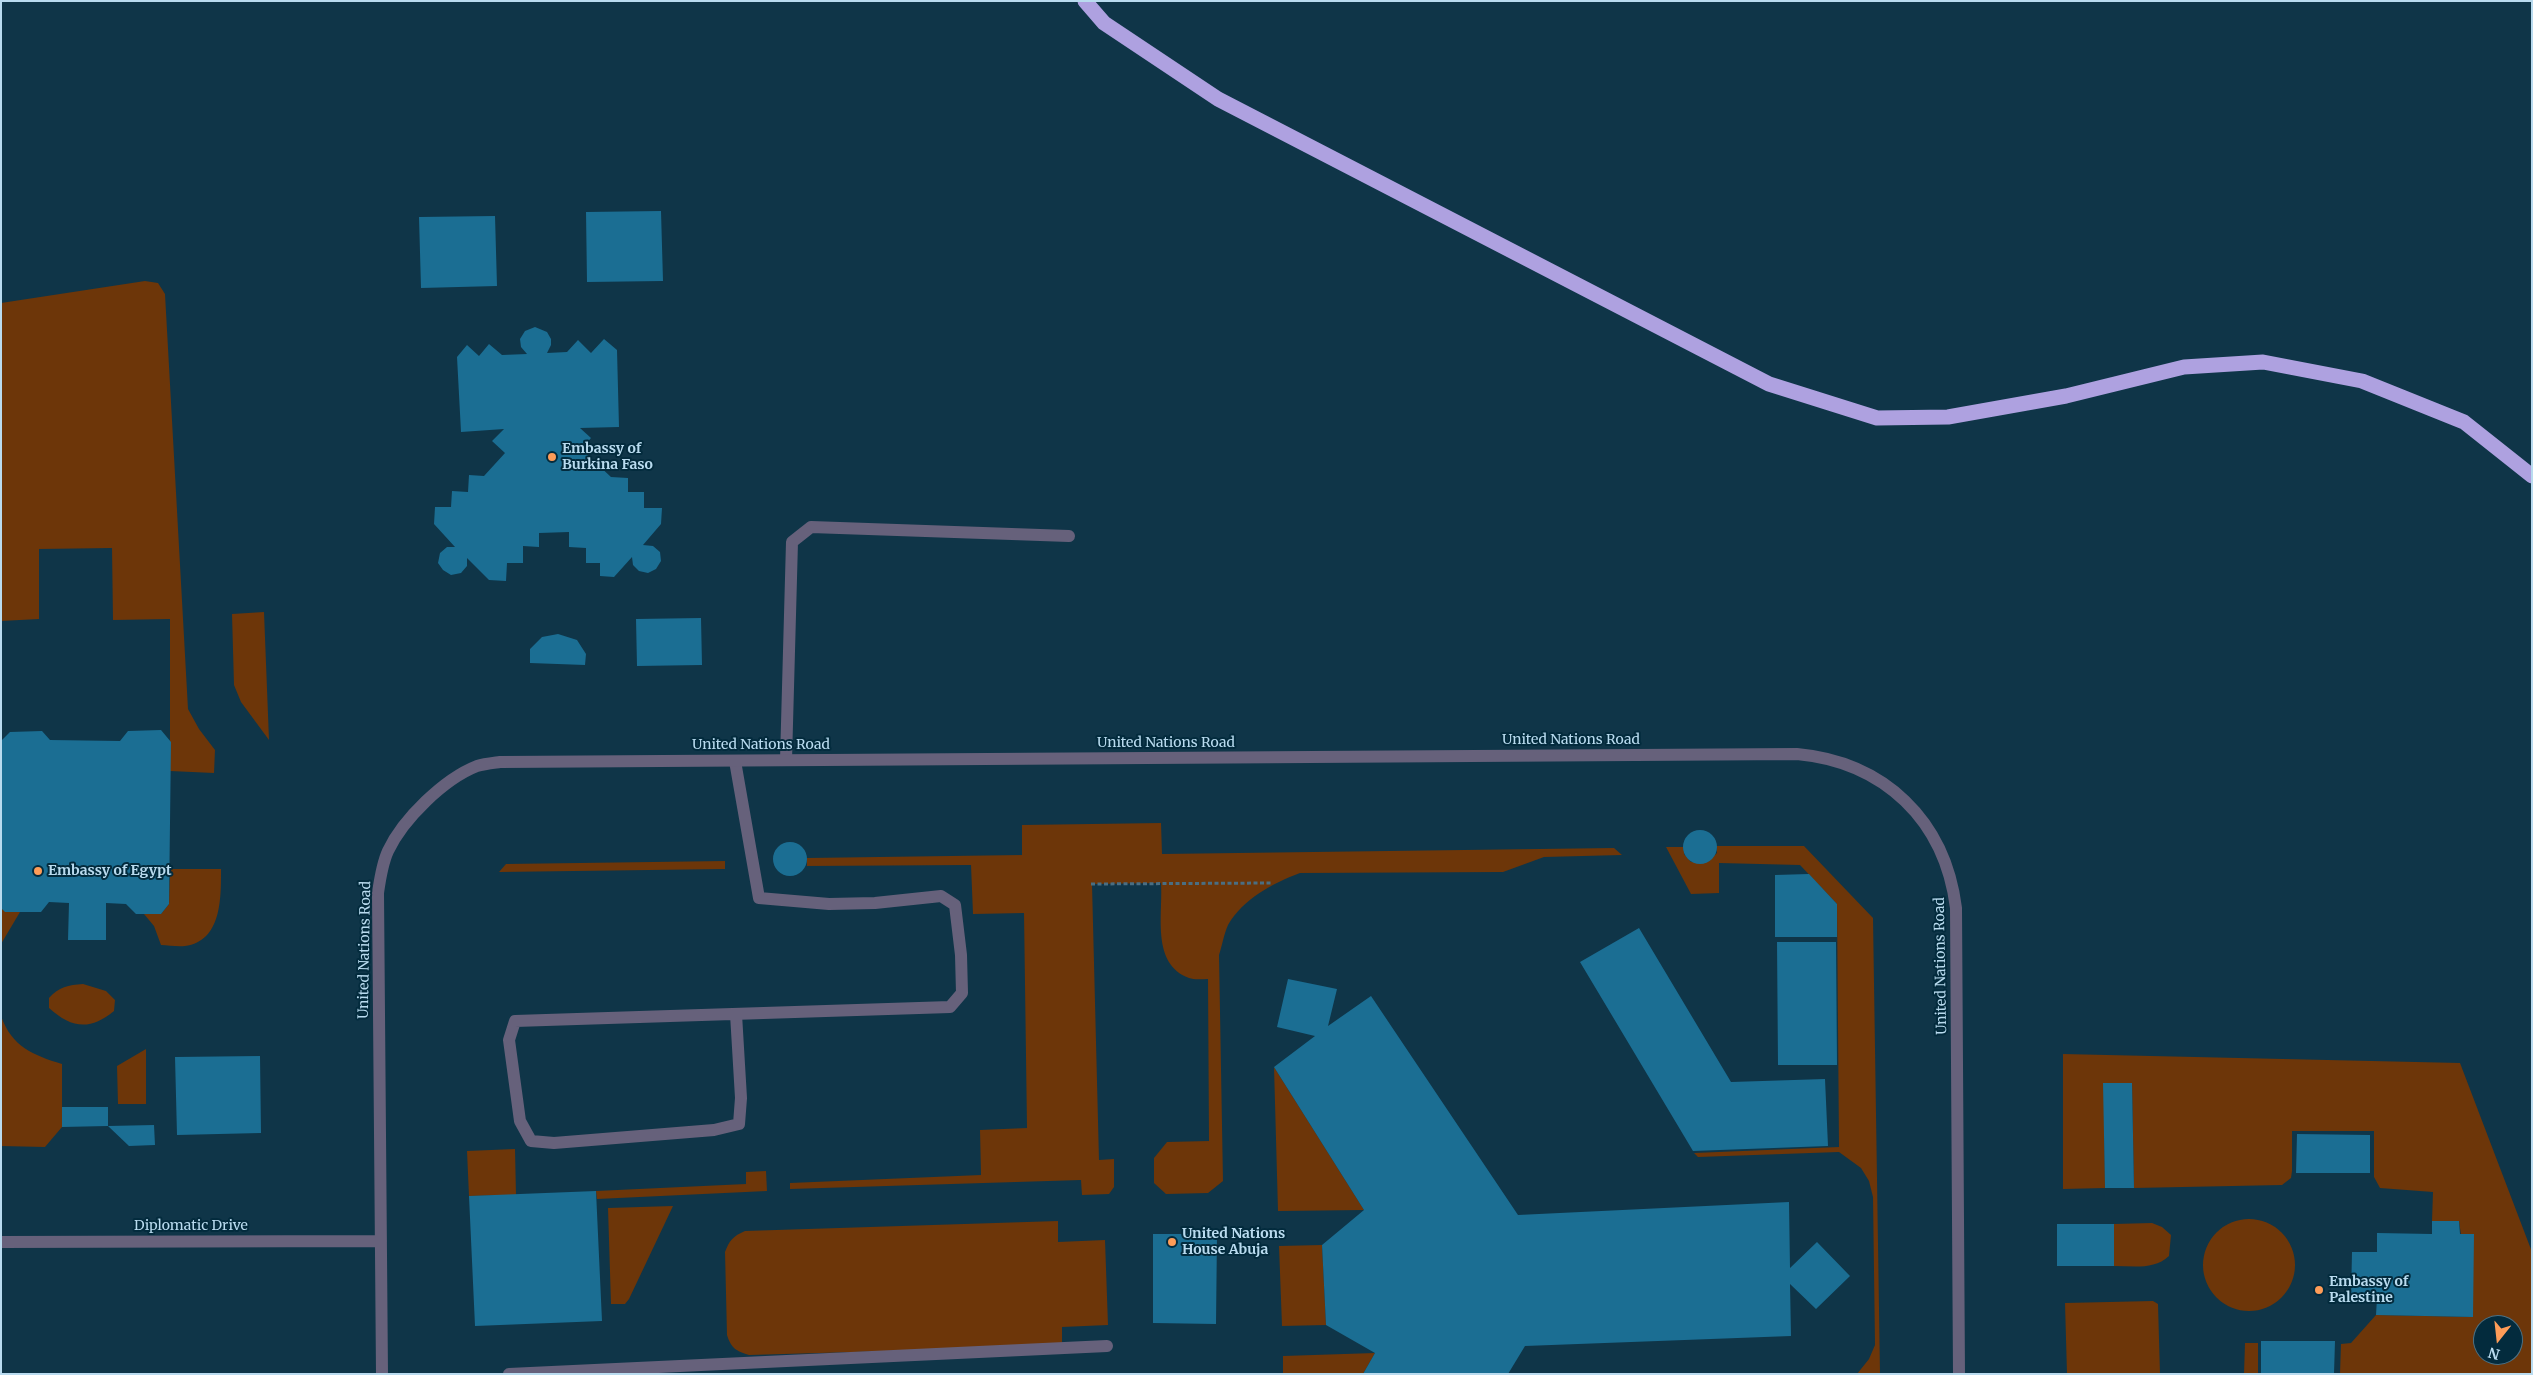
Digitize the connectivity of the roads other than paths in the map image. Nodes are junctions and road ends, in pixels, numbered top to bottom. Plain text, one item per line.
1 (1085, 1) edge
2 (2532, 476) edge
3 (1069, 536) dead end
4 (734, 760) junction
5 (786, 760) junction
6 (736, 1014) junction
7 (381, 1241) junction
8 (1, 1242) edge
9 (1107, 1346) dead end
10 (382, 1374) edge
11 (509, 1374) edge
12 (1959, 1374) edge

1 - 2 highway
3 - 5 street
4 - 5 street, United Nations Road
4 - 6 street
4 - 7 street, United Nations Road
5 - 12 street, United Nations Road
6 - 6 street
7 - 8 street, Diplomatic Drive
7 - 10 street, United Nations Road
9 - 11 street

